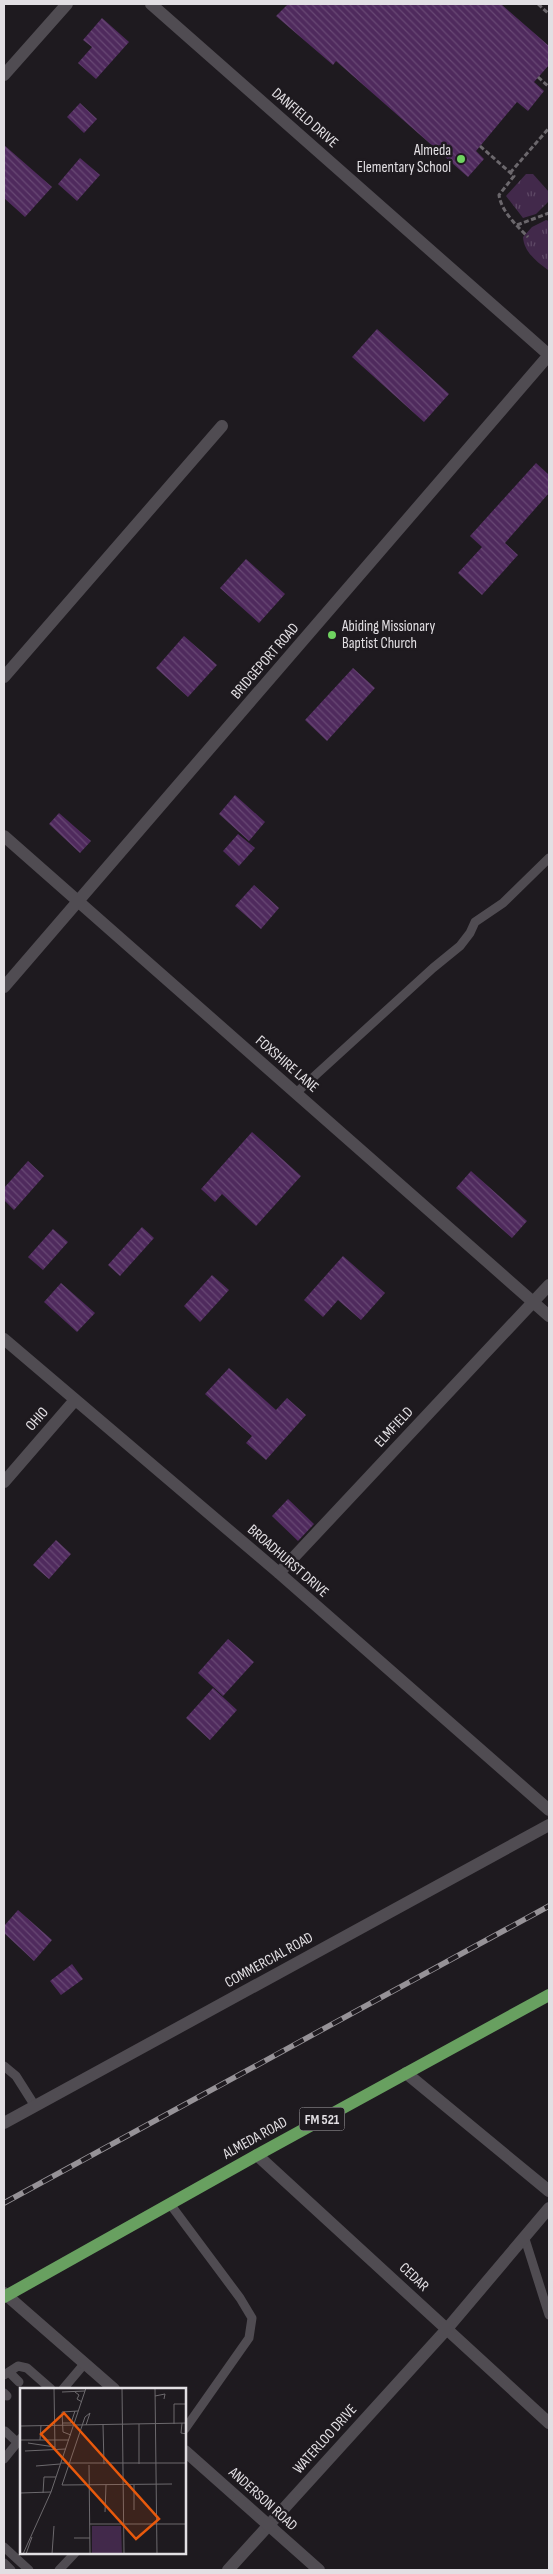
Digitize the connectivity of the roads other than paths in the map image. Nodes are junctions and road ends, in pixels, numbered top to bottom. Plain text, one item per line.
1 (67, 4) edge
2 (151, 4) edge
3 (4, 75) edge
4 (549, 355) edge
5 (222, 426) dead end
6 (4, 678) edge
7 (4, 836) edge
8 (549, 858) edge
9 (79, 902) junction
10 (4, 987) edge
11 (296, 1093) junction
12 (549, 1285) edge
13 (534, 1302) junction
14 (549, 1316) edge
15 (4, 1339) edge
16 (75, 1400) junction
17 (4, 1482) edge
18 (278, 1573) junction
19 (549, 1810) edge
20 (549, 1825) edge
21 (549, 1995) edge
22 (4, 2066) edge
23 (406, 2073) junction
24 (35, 2106) junction
25 (4, 2124) edge
26 (257, 2155) junction
27 (549, 2191) edge
28 (170, 2204) junction
29 (549, 2208) edge
30 (525, 2239) junction
31 (5, 2295) edge
32 (549, 2315) edge
33 (446, 2330) junction
34 (85, 2363) junction
35 (6, 2373) edge
36 (19, 2382) dead end
37 (50, 2388) edge
38 (64, 2388) edge
39 (113, 2388) edge
40 (549, 2423) edge
41 (186, 2428) edge
42 (5, 2431) dead end
43 (19, 2441) edge
44 (186, 2452) edge
45 (4, 2459) edge
46 (268, 2525) junction
47 (4, 2547) edge
48 (74, 2554) edge
49 (4, 2563) edge
50 (11, 2570) edge
51 (29, 2570) edge
52 (59, 2570) edge
53 (228, 2570) edge
54 (319, 2570) edge

1 - 3 street
2 - 4 street, DANFIELD DRIVE
4 - 9 street, BRIDGEPORT ROAD
5 - 6 street
7 - 9 street, FOXSHIRE LANE
8 - 11 lane
9 - 10 street, BRIDGEPORT ROAD
9 - 11 street, FOXSHIRE LANE
11 - 13 street, FOXSHIRE LANE
12 - 13 street, ELMFIELD
13 - 14 street, FOXSHIRE LANE
13 - 18 street, ELMFIELD
15 - 16 street, BROADHURST DRIVE
16 - 17 street, OHIO
16 - 18 street, BROADHURST DRIVE
18 - 19 street, BROADHURST DRIVE
20 - 24 street, COMMERCIAL ROAD
21 - 23 main road, ALMEDA ROAD / FM 521
22 - 24 lane
23 - 26 main road, ALMEDA ROAD / FM 521
23 - 27 street
24 - 25 street, COMMERCIAL ROAD
26 - 28 main road, ALMEDA ROAD / FM 521
26 - 33 street, CEDAR
28 - 31 main road, ALMEDA ROAD / FM 521
28 - 41 lane
29 - 30 street, WATERLOO DRIVE
30 - 32 lane
30 - 33 street, WATERLOO DRIVE
31 - 34 street
33 - 40 street, CEDAR
33 - 46 street, WATERLOO DRIVE
34 - 38 lane
34 - 39 street
35 - 36 lane
35 - 37 lane
42 - 43 lane
43 - 45 lane
44 - 46 street, ANDERSON ROAD
46 - 53 street, WATERLOO DRIVE
46 - 54 street, ANDERSON ROAD
47 - 51 lane
48 - 52 lane
49 - 50 lane

